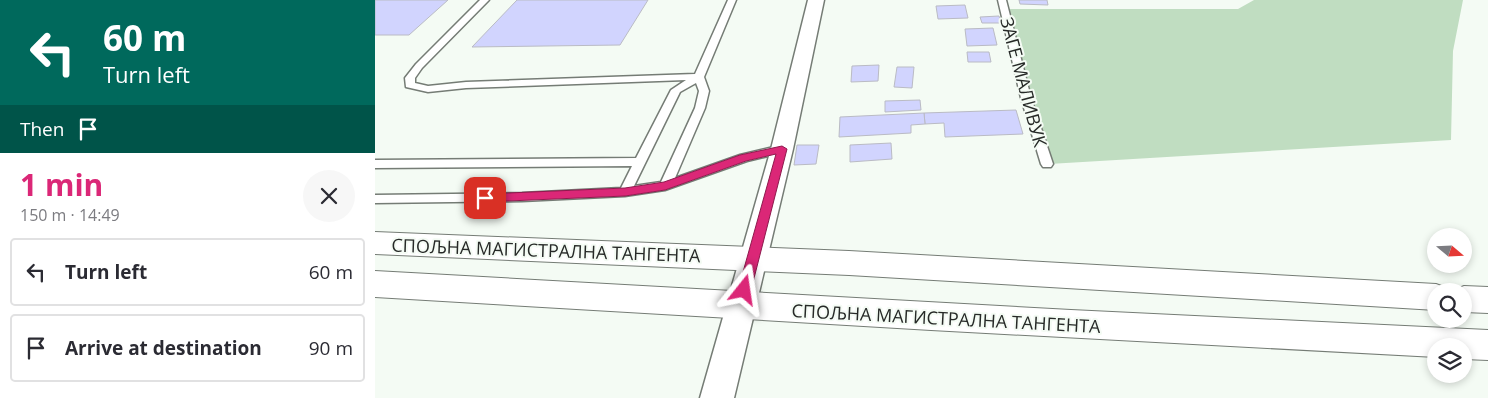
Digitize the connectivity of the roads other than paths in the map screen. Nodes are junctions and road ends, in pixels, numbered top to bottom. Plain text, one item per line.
1 (485, 0) edge
2 (732, 0) edge
3 (816, 0) edge
4 (1001, 0) edge
5 (699, 77) junction
6 (782, 149) junction
7 (641, 162) junction
8 (375, 164) edge
9 (1047, 164) dead end
10 (665, 186) junction
11 (625, 192) junction
12 (375, 199) edge
13 (375, 243) edge
14 (753, 258) junction
15 (375, 284) edge
16 (1427, 296) edge
17 (1472, 299) edge
18 (1488, 300) edge
19 (740, 306) junction
20 (1488, 345) edge
21 (717, 398) edge

1 - 5 lane
2 - 5 lane
3 - 6 street
4 - 9 lane, ЗАГЕ МАЛИВУК
5 - 7 lane
5 - 10 lane
6 - 10 lane
6 - 14 street
7 - 8 lane
7 - 11 lane
10 - 11 lane
11 - 12 lane
13 - 14 highway, СПОЉНА МАГИСТРАЛНА ТАНГЕНТА
14 - 16 highway, СПОЉНА МАГИСТРАЛНА ТАНГЕНТА
14 - 19 street
15 - 19 highway, СПОЉНА МАГИСТРАЛНА ТАНГЕНТА
17 - 18 highway
19 - 20 highway, СПОЉНА МАГИСТРАЛНА ТАНГЕНТА
19 - 21 street

